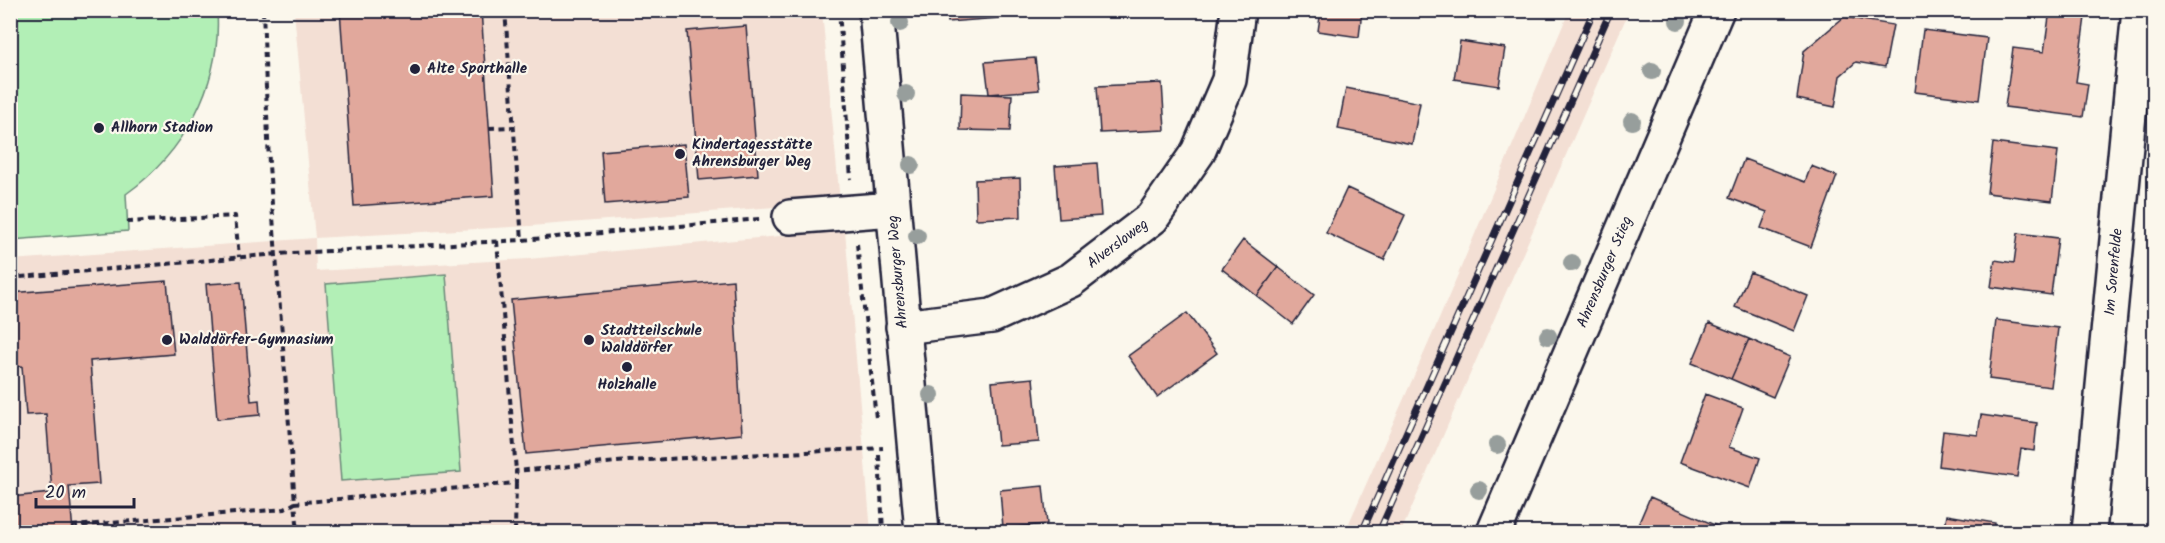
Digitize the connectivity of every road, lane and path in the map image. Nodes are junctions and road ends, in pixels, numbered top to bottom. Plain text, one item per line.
1 (263, 10) edge
2 (505, 10) edge
3 (839, 10) edge
4 (876, 10) edge
5 (1238, 10) edge
6 (1717, 10) edge
7 (2139, 10) edge
8 (514, 127) junction
9 (489, 128) dead end
10 (893, 210) junction
11 (854, 212) junction
12 (790, 217) joint
13 (127, 222) dead end
14 (522, 240) junction
15 (497, 241) junction
16 (277, 254) junction
17 (239, 257) junction
18 (10, 278) edge
19 (903, 327) junction
20 (876, 424) dead end
21 (878, 436) dead end
22 (879, 448) junction
23 (916, 452) junction
24 (516, 471) junction
25 (516, 483) junction
26 (295, 503) junction
27 (72, 526) dead end
28 (883, 531) edge
29 (297, 532) edge
30 (515, 532) edge
31 (836, 532) edge
32 (922, 532) edge
33 (1494, 532) edge
34 (2089, 532) edge

1 - 16 path
2 - 8 path
3 - 11 path
4 - 10 street, Ahrensburger Weg
5 - 19 street, Alversloweg
6 - 33 street, Ahrensburger Stieg
7 - 34 street, Im Sorenfelde
8 - 9 path
8 - 14 path
10 - 11 street
10 - 19 street, Ahrensburger Weg
11 - 12 street
11 - 20 path
12 - 14 path
13 - 17 path
14 - 15 path
15 - 16 path
15 - 24 path
16 - 17 path
16 - 26 path
17 - 18 path
19 - 23 street, Ahrensburger Weg
21 - 22 path
22 - 23 path
22 - 24 path
22 - 28 path
23 - 32 street, Ahrensburger Weg
24 - 25 path
25 - 26 path
25 - 30 path
26 - 27 path
26 - 29 path
28 - 31 path

